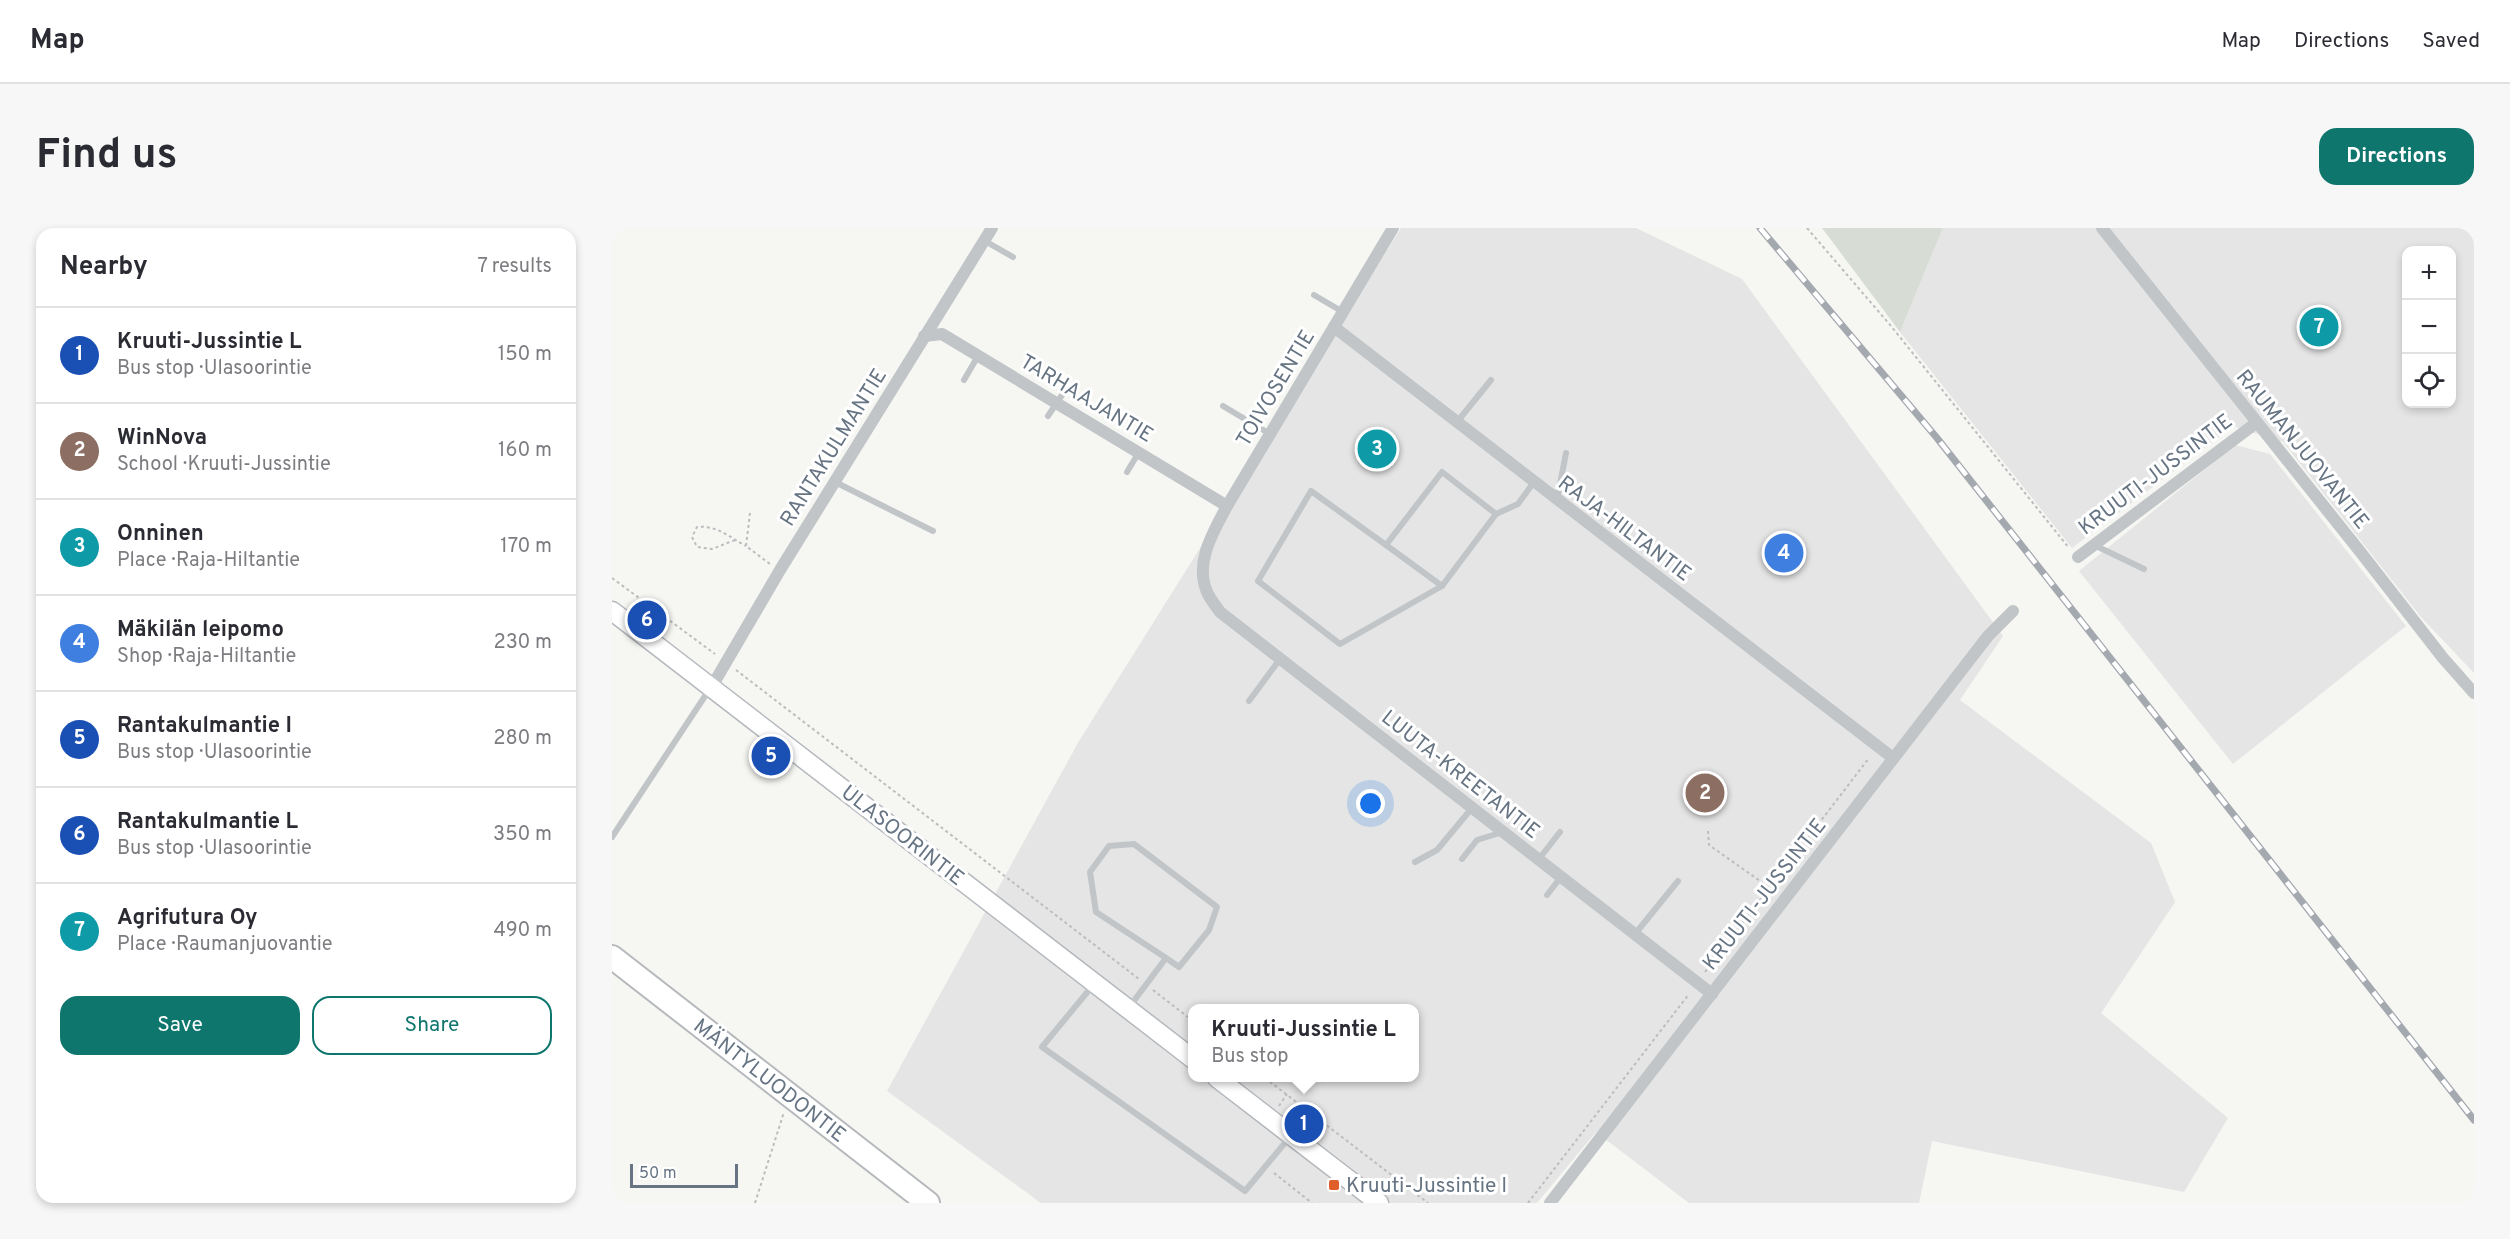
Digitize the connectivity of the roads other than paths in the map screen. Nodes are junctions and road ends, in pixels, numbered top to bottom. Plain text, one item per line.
1 (992, 228) edge
2 (1393, 228) edge
3 (2102, 228) edge
4 (984, 240) junction
5 (1013, 257) dead end
6 (1314, 295) dead end
7 (1343, 312) junction
8 (1334, 327) junction
9 (924, 336) junction
10 (979, 356) junction
11 (964, 380) dead end
12 (1491, 380) dead end
13 (1064, 392) dead end
14 (1056, 403) junction
15 (1223, 406) dead end
16 (1048, 416) dead end
17 (1456, 422) junction
18 (2256, 423) junction
19 (1270, 434) junction
20 (1139, 451) junction
21 (1566, 453) dead end
22 (1127, 472) dead end
23 (835, 482) junction
24 (1534, 482) junction
25 (1557, 500) junction
26 (1227, 506) junction
27 (1496, 514) junction
28 (933, 531) dead end
29 (2094, 544) junction
30 (1386, 545) junction
31 (2078, 557) road end
32 (2144, 568) dead end
33 (1202, 572) joint
34 (1442, 586) junction
35 (612, 611) edge
36 (2013, 611) dead end
37 (1280, 658) junction
38 (711, 688) junction
39 (2474, 693) edge
40 (1249, 701) dead end
41 (1893, 759) junction
42 (1472, 808) junction
43 (1504, 832) junction
44 (1560, 832) dead end
45 (612, 837) edge
46 (1462, 859) dead end
47 (1539, 859) junction
48 (1415, 862) dead end
49 (1561, 877) junction
50 (1678, 881) dead end
51 (1547, 895) dead end
52 (1635, 934) junction
53 (612, 957) edge
54 (1166, 958) junction
55 (1094, 983) junction
56 (1712, 994) junction
57 (1128, 1009) junction
58 (1188, 1055) edge
59 (1223, 1082) edge
60 (1292, 1135) junction
61 (928, 1203) edge
62 (1379, 1203) edge
63 (1550, 1203) edge

1 - 4 street, RANTAKULMANTIE
2 - 7 street, TOIVOSENTIE
3 - 18 street, RAUMANJUOVANTIE
4 - 5 lane
4 - 9 street, RANTAKULMANTIE
6 - 7 lane
7 - 8 street, TOIVOSENTIE
8 - 17 street, RAJA-HILTANTIE
8 - 19 street, TOIVOSENTIE
9 - 10 street, TARHAAJANTIE
9 - 23 street, RANTAKULMANTIE
10 - 11 lane
10 - 14 street, TARHAAJANTIE
12 - 17 lane
13 - 14 lane
14 - 16 lane
14 - 20 street, TARHAAJANTIE
15 - 19 lane
17 - 24 street, RAJA-HILTANTIE
18 - 29 street, KRUUTI-JUSSINTIE
18 - 39 street, RAUMANJUOVANTIE
19 - 26 street, TOIVOSENTIE
20 - 22 lane
20 - 26 street, TARHAAJANTIE
21 - 25 lane
23 - 28 lane
23 - 38 street, RANTAKULMANTIE
24 - 25 street, RAJA-HILTANTIE
24 - 27 lane
25 - 41 street, RAJA-HILTANTIE
26 - 33 street, TOIVOSENTIE
27 - 30 lane
27 - 34 lane
29 - 31 street, KRUUTI-JUSSINTIE
29 - 32 lane
30 - 34 lane
30 - 34 lane
33 - 37 street, LUUTA-KREETANTIE
35 - 38 street, ULASOORINTIE
36 - 41 street, KRUUTI-JUSSINTIE
37 - 40 lane
37 - 42 street, LUUTA-KREETANTIE
38 - 45 lane
38 - 55 street, ULASOORINTIE
41 - 56 street, KRUUTI-JUSSINTIE
42 - 43 street, LUUTA-KREETANTIE
42 - 48 lane
43 - 46 lane
43 - 47 street, LUUTA-KREETANTIE
44 - 47 lane
47 - 49 street, LUUTA-KREETANTIE
49 - 51 lane
49 - 52 street, LUUTA-KREETANTIE
50 - 52 lane
52 - 56 street, LUUTA-KREETANTIE
53 - 61 highway, MÄNTYLUODONTIE
54 - 54 lane
54 - 57 lane
55 - 57 street, ULASOORINTIE
55 - 60 lane
56 - 63 street, KRUUTI-JUSSINTIE
57 - 58 street, ULASOORINTIE
59 - 60 street
60 - 62 street

